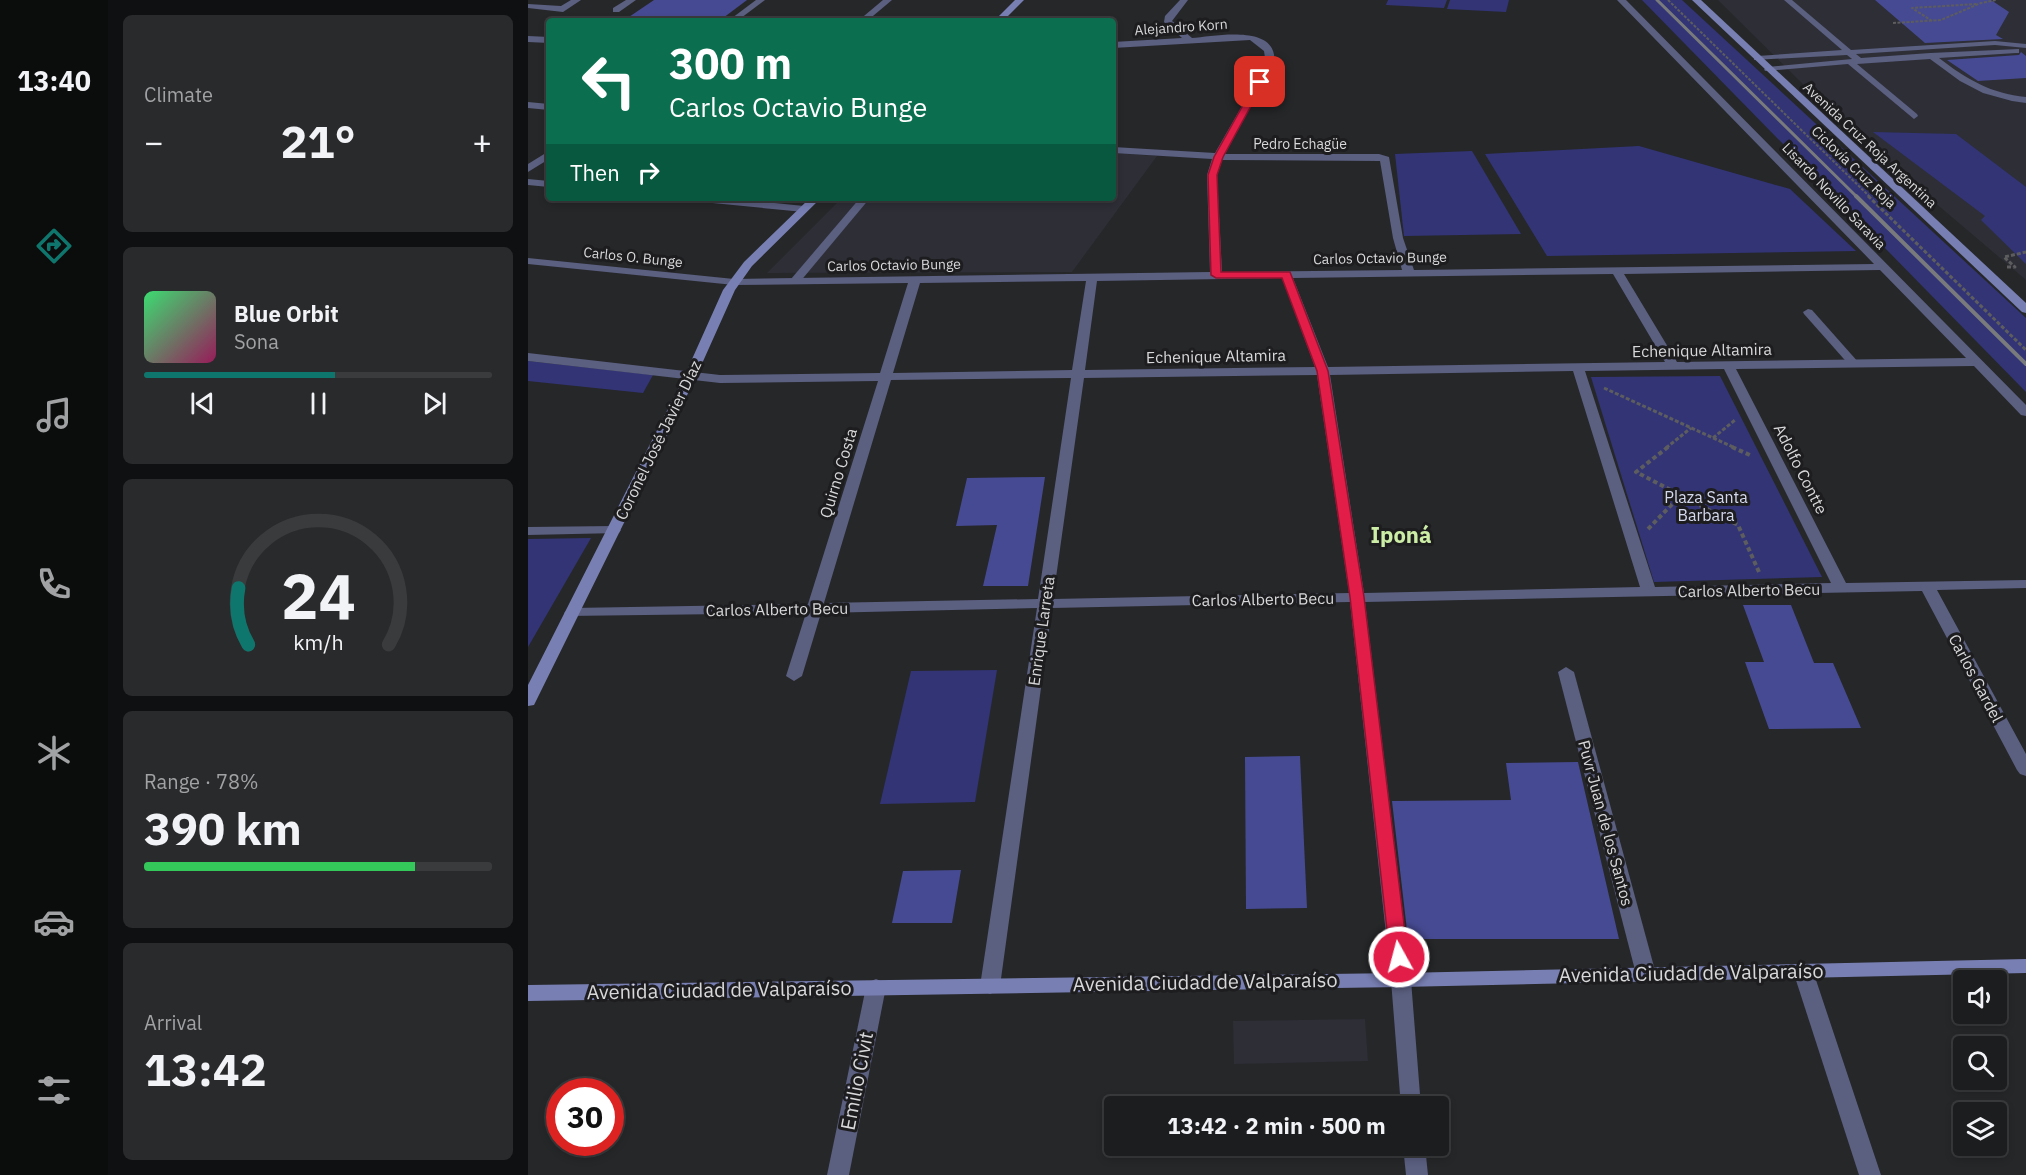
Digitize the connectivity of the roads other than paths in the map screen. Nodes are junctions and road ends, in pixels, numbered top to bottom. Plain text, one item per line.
1 (577, 0) edge
2 (632, 0) edge
3 (761, 0) edge
4 (888, 0) edge
5 (1020, 0) edge
6 (1184, 0) edge
7 (1621, 0) edge
8 (1696, 0) edge
9 (1788, 0) edge
10 (528, 6) edge
11 (616, 10) dead end
12 (736, 18) edge
13 (866, 18) edge
14 (1001, 18) edge
15 (528, 39) edge
16 (546, 40) edge
17 (1189, 40) junction
18 (1116, 45) edge
19 (2026, 46) edge
20 (1919, 47) junction
21 (1849, 51) junction
22 (2026, 51) edge
23 (1931, 56) junction
24 (1757, 58) junction
25 (1855, 61) junction
26 (1768, 69) junction
27 (2026, 100) edge
28 (528, 105) edge
29 (546, 107) edge
30 (1914, 116) dead end
31 (1116, 150) edge
32 (546, 156) edge
33 (1218, 157) junction
34 (528, 169) edge
35 (528, 182) edge
36 (546, 184) edge
37 (723, 201) edge
38 (813, 201) edge
39 (863, 201) edge
40 (804, 209) junction
41 (528, 261) edge
42 (1882, 267) junction
43 (1616, 270) junction
44 (1409, 273) junction
45 (1216, 275) junction
46 (1286, 275) junction
47 (1092, 277) junction
48 (915, 280) junction
49 (734, 282) junction
50 (795, 282) junction
51 (2026, 309) edge
52 (1808, 312) dead end
53 (528, 357) edge
54 (1977, 362) junction
55 (1855, 365) junction
56 (1729, 366) junction
57 (1674, 367) junction
58 (1323, 371) junction
59 (1580, 373) junction
60 (1078, 375) junction
61 (886, 376) junction
62 (690, 377) junction
63 (2026, 412) edge
64 (614, 530) junction
65 (528, 531) edge
66 (2026, 584) edge
67 (1927, 586) junction
68 (1841, 588) junction
69 (1649, 592) junction
70 (1357, 597) junction
71 (1045, 604) junction
72 (815, 608) junction
73 (572, 613) junction
74 (1566, 672) dead end
75 (794, 676) dead end
76 (533, 681) edge
77 (528, 701) edge
78 (2026, 770) edge
79 (2026, 966) edge
80 (1803, 971) junction
81 (1646, 974) junction
82 (1401, 980) junction
83 (990, 986) junction
84 (876, 987) junction
85 (528, 993) edge
86 (1410, 1096) edge
87 (1415, 1156) edge
88 (838, 1175) edge
89 (1417, 1175) edge
90 (1870, 1175) edge

1 - 10 street
2 - 11 street
3 - 12 street
4 - 13 street
5 - 14 main road
6 - 17 street
7 - 42 street, Lisardo Novillo Saravia
8 - 24 main road, Avenida Cruz Roja Argentina
9 - 21 lane
15 - 16 street
17 - 18 street, Alejandro Korn
17 - 33 street, Alejandro Korn
19 - 20 lane
20 - 21 lane
20 - 23 lane
21 - 24 lane
21 - 25 lane
22 - 23 lane
23 - 25 lane
23 - 27 lane
24 - 26 main road, Avenida Cruz Roja Argentina
25 - 26 lane
25 - 30 lane
26 - 51 main road, Avenida Cruz Roja Argentina
28 - 29 street
31 - 33 street, Pedro Echagüe
32 - 34 street
33 - 44 street, Pedro Echagüe
33 - 45 street
35 - 36 street
37 - 40 street
38 - 40 main road, Coronel José Javier Díaz
39 - 50 lane
40 - 49 main road, Coronel José Javier Díaz
41 - 49 street, Carlos O. Bunge
42 - 43 street, Carlos Octavio Bunge
42 - 54 street, Lisardo Novillo Saravia
43 - 44 street, Carlos Octavio Bunge
43 - 57 street
44 - 46 street, Carlos Octavio Bunge
45 - 46 street, Carlos Octavio Bunge
45 - 47 street, Carlos Octavio Bunge
46 - 58 street
47 - 48 street, Carlos Octavio Bunge
47 - 60 street, Enrique Larreta
48 - 50 street, Carlos Octavio Bunge
48 - 61 street, Quirno Costa
49 - 50 street, Carlos Octavio Bunge
49 - 62 main road, Coronel José Javier Díaz
52 - 55 lane
53 - 62 street, Echenique Altamira
54 - 55 street, Echenique Altamira
54 - 63 street, Lisardo Novillo Saravia
55 - 56 street, Echenique Altamira
56 - 57 street, Echenique Altamira
56 - 68 street, Adolfo Contte
57 - 59 street, Echenique Altamira
58 - 59 street, Echenique Altamira
58 - 60 street, Echenique Altamira
58 - 70 street
59 - 69 street
60 - 61 street, Echenique Altamira
60 - 71 street, Enrique Larreta
61 - 62 street, Echenique Altamira
61 - 72 street, Quirno Costa
62 - 64 main road, Coronel José Javier Díaz
64 - 65 street
64 - 73 main road, Coronel José Javier Díaz
66 - 67 street, Carlos Alberto Becu
67 - 68 street, Carlos Alberto Becu
67 - 78 street, Carlos Gardel
68 - 69 street, Carlos Alberto Becu
69 - 70 street, Carlos Alberto Becu
70 - 71 street, Carlos Alberto Becu
70 - 82 street
71 - 72 street, Carlos Alberto Becu
71 - 83 street, Enrique Larreta
72 - 73 street, Carlos Alberto Becu
72 - 75 street, Quirno Costa
73 - 76 main road, Coronel José Javier Díaz
74 - 81 street, Puvr Juan de los Santos
76 - 77 main road, Coronel José Javier Díaz
79 - 80 main road, Avenida Ciudad de Valparaíso
80 - 81 main road, Avenida Ciudad de Valparaíso
80 - 90 street
81 - 82 main road, Avenida Ciudad de Valparaíso
82 - 83 main road, Avenida Ciudad de Valparaíso
82 - 86 street
83 - 84 main road, Avenida Ciudad de Valparaíso
84 - 85 main road, Avenida Ciudad de Valparaíso
84 - 88 street, Emilio Civit
87 - 89 street

